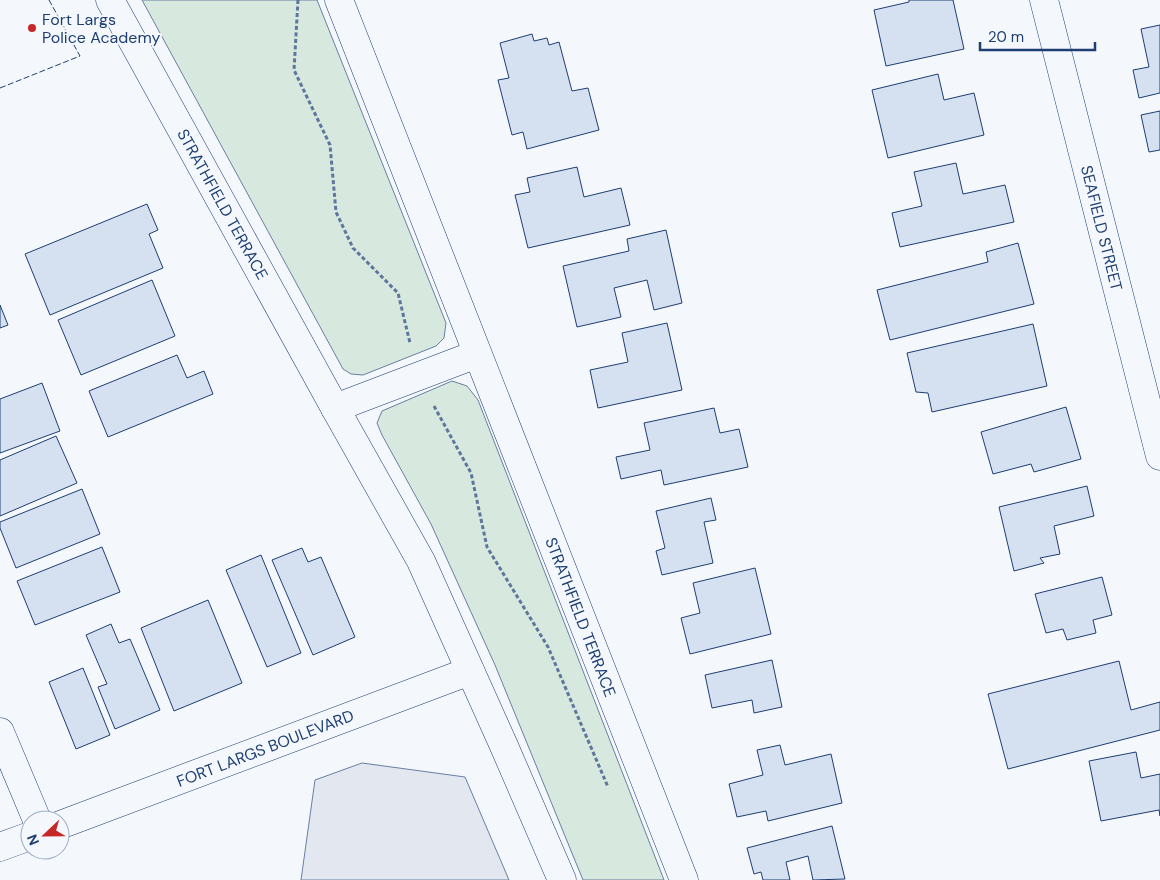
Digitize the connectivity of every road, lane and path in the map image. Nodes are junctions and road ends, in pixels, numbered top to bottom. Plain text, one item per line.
1 (110, 0) edge
2 (298, 0) edge
3 (339, 0) edge
4 (1044, 0) edge
5 (477, 354) junction
6 (418, 376) junction
7 (335, 408) junction
8 (1160, 456) edge
9 (470, 671) junction
10 (0, 732) edge
11 (612, 795) dead end
12 (33, 810) edge
13 (70, 821) edge
14 (20, 840) edge
15 (0, 847) edge
16 (562, 880) edge
17 (684, 880) edge

1 - 7 street, STRATHFIELD TERRACE
2 - 6 path
3 - 5 street, STRATHFIELD TERRACE
4 - 8 street, SEAFIELD STREET
5 - 6 street
5 - 17 street, STRATHFIELD TERRACE
6 - 7 street
6 - 11 path
7 - 9 street, STRATHFIELD TERRACE
9 - 13 street, FORT LARGS BOULEVARD
9 - 16 street, STRATHFIELD TERRACE
10 - 12 street
14 - 15 street

